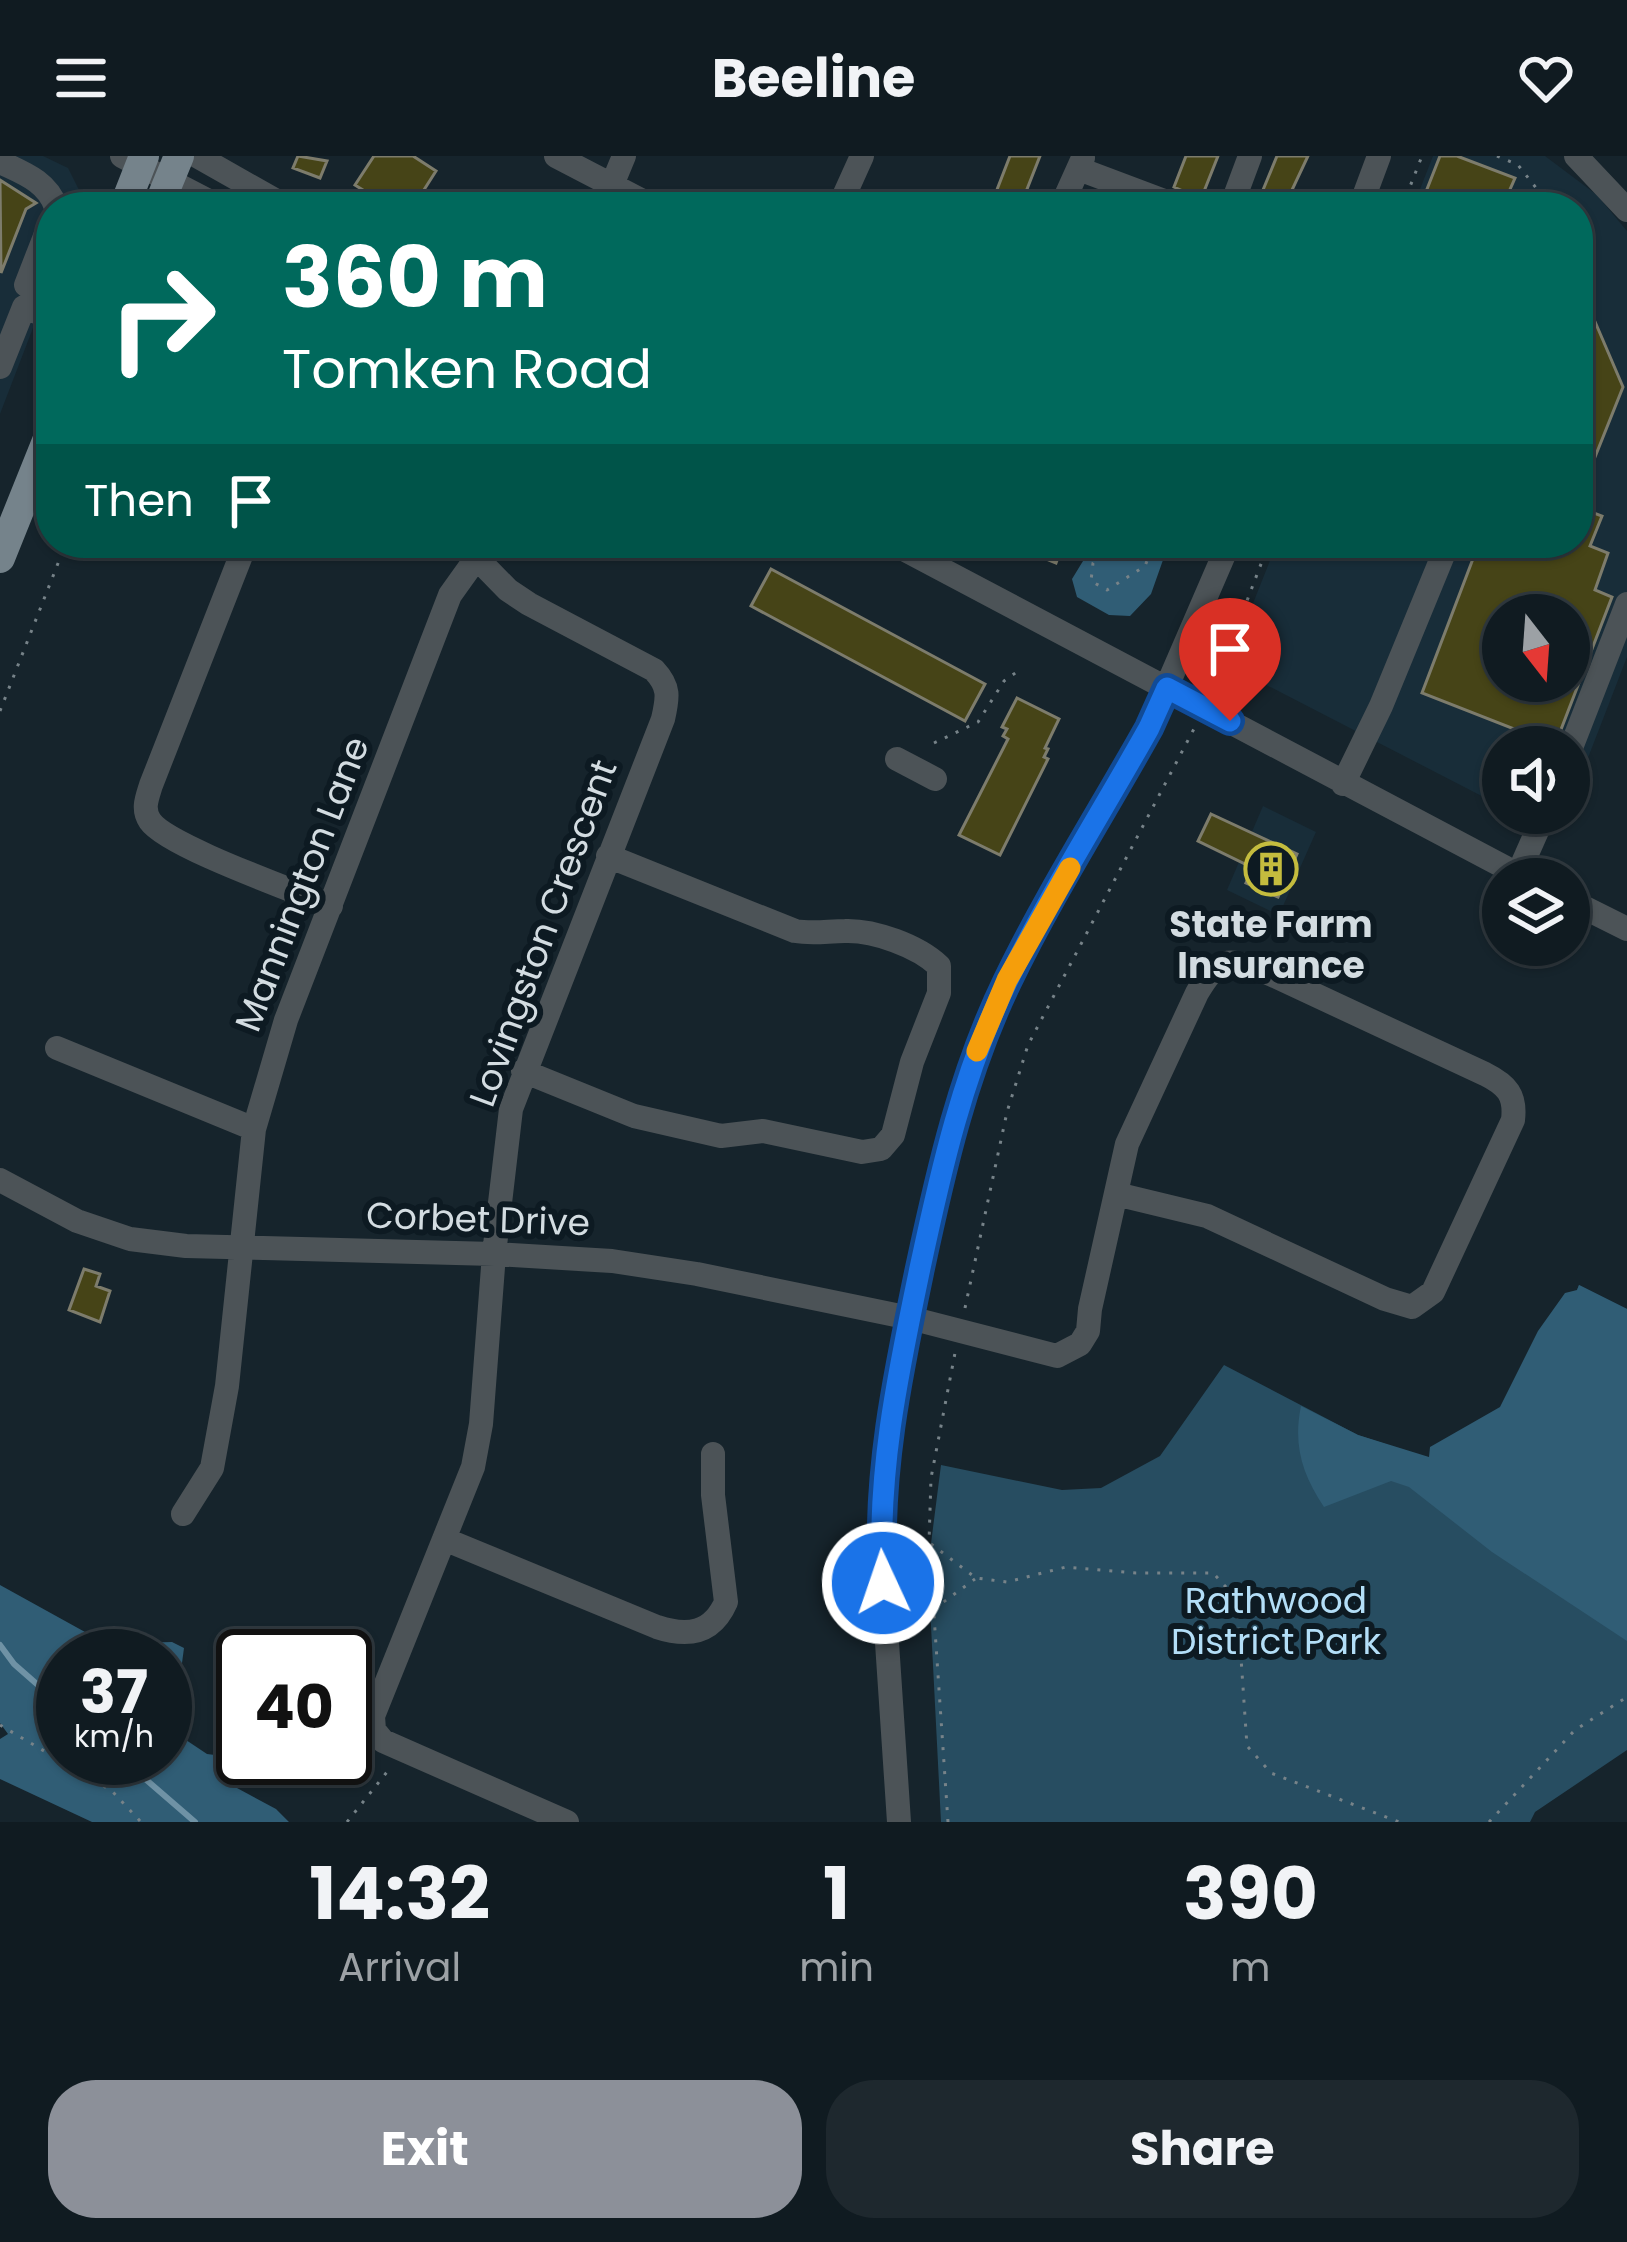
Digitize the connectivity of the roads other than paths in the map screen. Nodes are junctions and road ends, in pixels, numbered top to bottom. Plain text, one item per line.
1 (197, 156) edge
2 (556, 156) edge
3 (624, 156) edge
4 (862, 156) edge
5 (1250, 156) edge
6 (1379, 156) edge
7 (1576, 156) edge
8 (136, 159) edge
9 (0, 162) edge
10 (1081, 162) edge
11 (169, 181) edge
12 (612, 185) junction
13 (47, 192) edge
14 (119, 192) edge
15 (261, 192) edge
16 (625, 192) edge
17 (846, 192) edge
18 (1067, 192) edge
19 (1147, 192) edge
20 (1237, 192) edge
21 (1366, 192) edge
22 (1627, 210) edge
23 (36, 259) edge
24 (36, 289) edge
25 (36, 312) edge
26 (0, 367) edge
27 (36, 458) edge
28 (9, 508) edge
29 (0, 558) edge
30 (240, 558) edge
31 (466, 558) edge
32 (477, 558) edge
33 (920, 558) edge
34 (1223, 558) edge
35 (1442, 558) edge
36 (1627, 604) edge
37 (1167, 688) junction
38 (1580, 726) edge
39 (897, 759) dead end
40 (934, 779) dead end
41 (1342, 784) junction
42 (608, 856) junction
43 (1485, 858) edge
44 (331, 906) junction
45 (1590, 910) edge
46 (1627, 929) edge
47 (57, 1048) dead end
48 (523, 1071) junction
49 (254, 1129) junction
50 (0, 1180) edge
51 (1117, 1195) junction
52 (240, 1247) junction
53 (494, 1254) junction
54 (910, 1318) junction
55 (713, 1454) dead end
56 (183, 1514) dead end
57 (444, 1539) junction
58 (567, 1822) edge
59 (899, 1822) edge

1 - 15 street
2 - 12 street
3 - 12 street
4 - 17 street
5 - 20 street
6 - 21 street
7 - 22 street
8 - 11 street
8 - 14 main road
9 - 13 street
10 - 18 street
10 - 19 street
12 - 16 street
23 - 24 street
25 - 26 street
27 - 28 main road
28 - 29 main road
30 - 44 street
31 - 44 street, Mannington Lane
32 - 42 street, Lovingston Crescent
33 - 37 street
34 - 37 street
35 - 41 street
36 - 38 street
37 - 41 street
37 - 54 street
39 - 40 street
41 - 43 street
42 - 48 street, Lovingston Crescent
42 - 48 street
44 - 49 street, Mannington Lane
45 - 46 street
47 - 49 street
48 - 53 street, Lovingston Crescent
49 - 52 street, Mannington Lane
50 - 52 street, Corbet Drive
51 - 51 street
51 - 54 street, Corbet Drive
52 - 53 street, Corbet Drive
52 - 56 street, Mannington Lane
53 - 54 street, Corbet Drive
53 - 57 street, Lovingston Crescent
54 - 59 street
55 - 57 street
57 - 58 street, Lovingston Crescent

